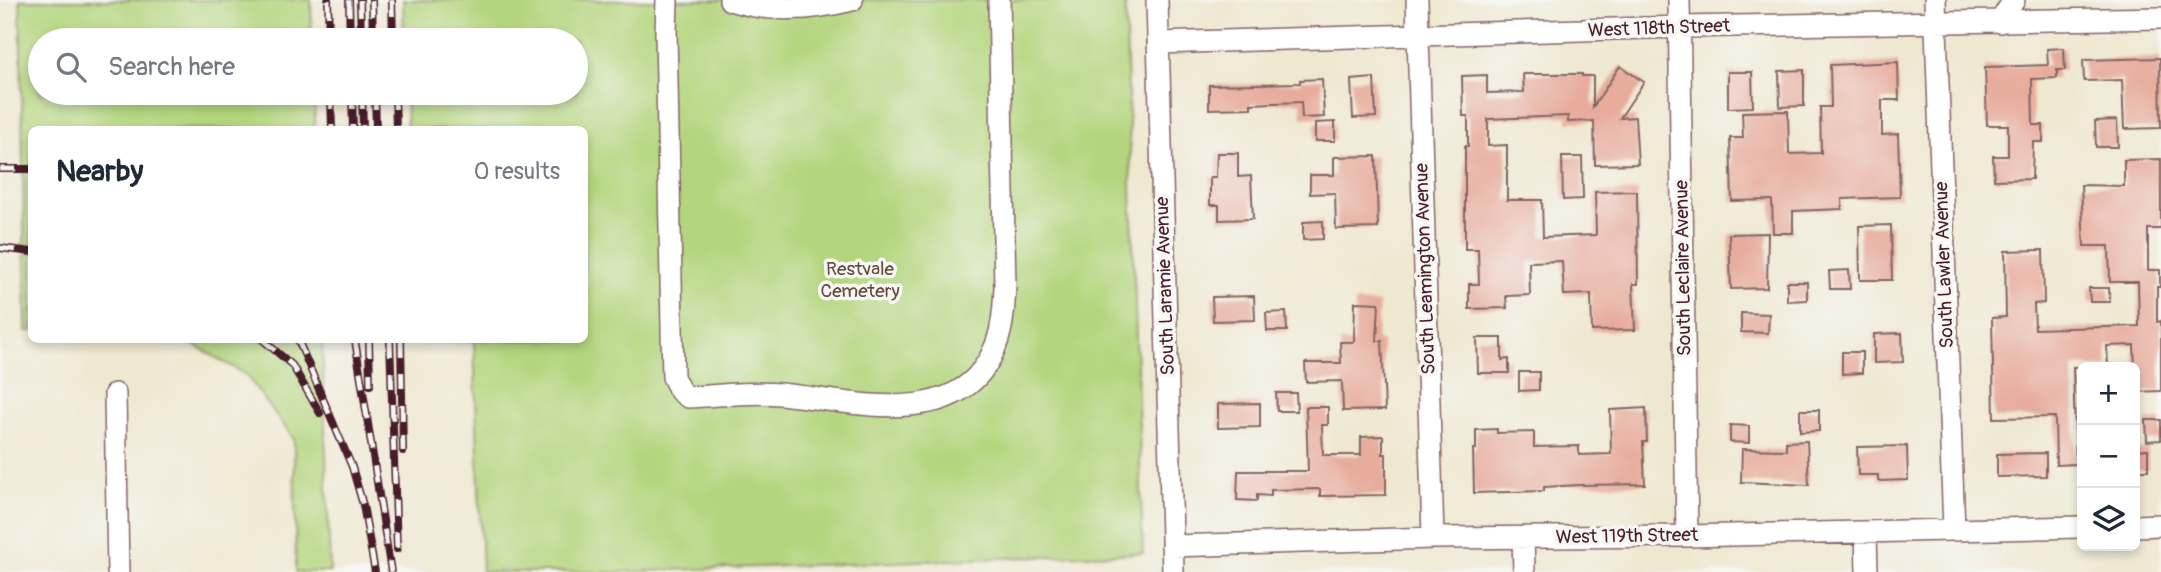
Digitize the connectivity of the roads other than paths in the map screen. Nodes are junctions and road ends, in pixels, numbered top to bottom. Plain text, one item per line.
1 (667, 0) edge
2 (730, 0) edge
3 (852, 0) edge
4 (999, 0) edge
5 (1157, 0) edge
6 (1417, 0) edge
7 (1679, 0) edge
8 (1936, 0) edge
9 (2014, 0) edge
10 (2158, 12) edge
11 (2000, 22) junction
12 (1936, 23) junction
13 (1680, 27) junction
14 (1418, 36) junction
15 (1158, 43) junction
16 (115, 394) dead end
17 (2161, 525) edge
18 (2140, 526) edge
19 (2077, 527) edge
20 (1954, 530) junction
21 (1866, 532) junction
22 (1687, 536) junction
23 (1523, 537) junction
24 (1433, 538) junction
25 (1172, 546) junction
26 (118, 572) edge
27 (1173, 572) edge
28 (1524, 572) edge
29 (1867, 572) edge

1 - 4 street
2 - 3 street
5 - 15 street, South Laramie Avenue
6 - 14 street, South Leamington Avenue
7 - 13 street, South Leclaire Avenue
8 - 12 street, South Lawler Avenue
9 - 11 street
10 - 11 street, West 118th Street
11 - 12 street, West 118th Street
12 - 13 street, West 118th Street
12 - 20 street, South Lawler Avenue
13 - 14 street, West 118th Street
13 - 22 street, South Leclaire Avenue
14 - 15 street, West 118th Street
14 - 24 street, South Leamington Avenue
15 - 25 street, South Laramie Avenue
16 - 26 street
17 - 18 street
19 - 20 street, West 119th Street
20 - 21 street, West 119th Street
21 - 22 street, West 119th Street
21 - 29 street
22 - 23 street, West 119th Street
23 - 24 street, West 119th Street
23 - 28 street
24 - 25 street, West 119th Street
25 - 27 street, South Laramie Avenue

